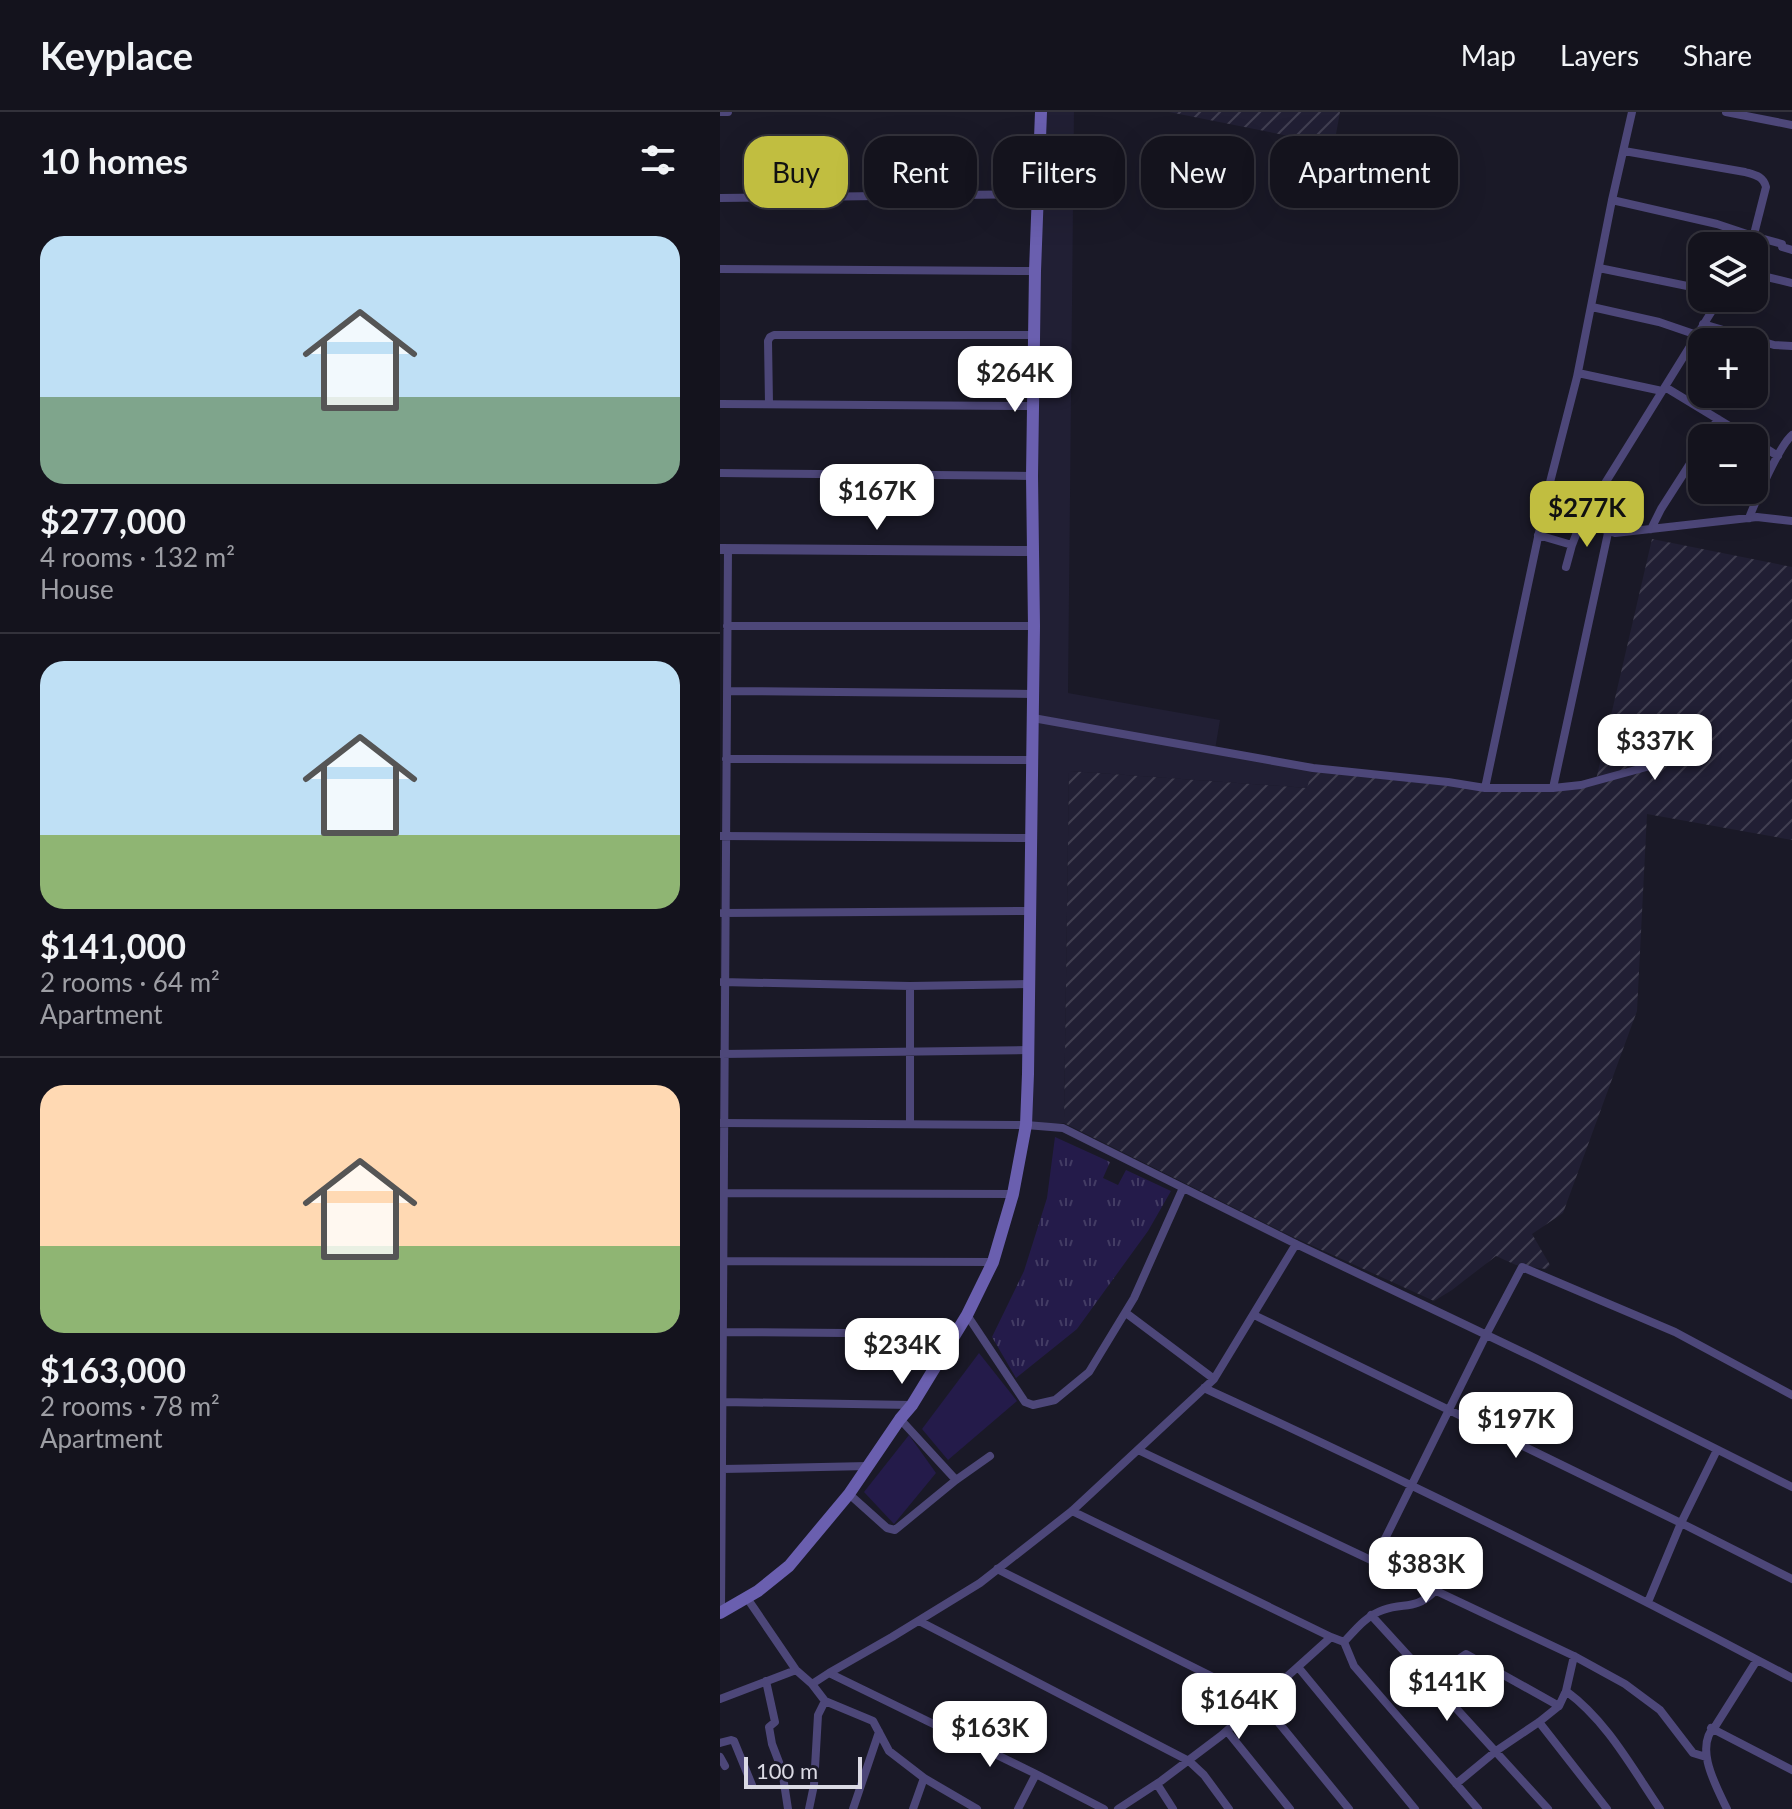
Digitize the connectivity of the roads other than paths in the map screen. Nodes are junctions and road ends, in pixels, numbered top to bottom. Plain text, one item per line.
1 (720, 112) edge
2 (728, 112) edge
3 (1041, 112) edge
4 (1632, 112) edge
5 (1726, 112) edge
6 (1770, 116) edge
7 (1792, 125) edge
8 (1040, 136) edge
9 (1624, 151) junction
10 (993, 195) edge
11 (720, 198) edge
12 (1612, 200) junction
13 (1037, 208) edge
14 (1733, 232) edge
15 (1754, 232) edge
16 (1768, 243) edge
17 (1792, 250) edge
18 (1599, 268) junction
19 (720, 269) edge
20 (1035, 271) junction
21 (1768, 277) edge
22 (1792, 283) edge
23 (1688, 286) edge
24 (1592, 307) junction
25 (1711, 312) edge
26 (1703, 324) junction
27 (1701, 328) edge
28 (1688, 332) edge
29 (1035, 335) junction
30 (1792, 346) edge
31 (1688, 349) edge
32 (1578, 373) junction
33 (1663, 389) junction
34 (720, 404) edge
35 (769, 404) junction
36 (1034, 406) junction
37 (1718, 419) junction
38 (1715, 424) edge
39 (1726, 424) edge
40 (1792, 435) edge
41 (1768, 450) edge
42 (1778, 456) junction
43 (1688, 469) edge
44 (1768, 472) edge
45 (720, 473) edge
46 (1032, 476) junction
47 (1753, 504) edge
48 (1749, 518) junction
49 (1792, 521) edge
50 (1581, 522) junction
51 (1651, 529) junction
52 (1608, 533) junction
53 (1538, 535) junction
54 (1572, 545) junction
55 (724, 549) edge
56 (1033, 551) junction
57 (1566, 567) dead end
58 (727, 626) junction
59 (1034, 626) junction
60 (727, 691) junction
61 (1033, 694) junction
62 (1033, 718) junction
63 (1696, 741) dead end
64 (726, 759) junction
65 (1032, 760) junction
66 (1485, 788) junction
67 (1553, 788) junction
68 (723, 836) edge
69 (1031, 838) junction
70 (1029, 911) junction
71 (723, 913) edge
72 (722, 982) edge
73 (1029, 984) junction
74 (910, 986) junction
75 (1028, 1050) junction
76 (909, 1052) junction
77 (722, 1054) edge
78 (722, 1123) edge
79 (910, 1124) junction
80 (1026, 1125) junction
81 (1183, 1188) junction
82 (722, 1193) edge
83 (1013, 1194) junction
84 (1296, 1244) junction
85 (723, 1261) junction
86 (993, 1262) junction
87 (722, 1292) edge
88 (1126, 1313) junction
89 (967, 1315) junction
90 (1254, 1315) junction
91 (723, 1332) junction
92 (956, 1334) junction
93 (1486, 1335) junction
94 (721, 1361) edge
95 (1214, 1379) junction
96 (1204, 1388) junction
97 (1792, 1395) edge
98 (723, 1402) junction
99 (912, 1405) junction
100 (1449, 1410) junction
101 (900, 1419) junction
102 (721, 1432) edge
103 (1138, 1450) junction
104 (1717, 1450) junction
105 (990, 1456) dead end
106 (868, 1466) junction
107 (722, 1469) junction
108 (956, 1480) junction
109 (1411, 1486) junction
110 (1792, 1487) edge
111 (849, 1494) junction
112 (721, 1501) edge
113 (1072, 1511) junction
114 (1681, 1523) junction
115 (1374, 1561) junction
116 (997, 1569) junction
117 (720, 1570) edge
118 (1792, 1579) edge
119 (1435, 1591) junction
120 (747, 1598) junction
121 (1648, 1602) junction
122 (721, 1613) edge
123 (1371, 1615) junction
124 (919, 1621) junction
125 (1331, 1637) junction
126 (1344, 1642) junction
127 (1574, 1656) junction
128 (1757, 1660) junction
129 (1298, 1667) junction
130 (796, 1670) junction
131 (829, 1673) junction
132 (1792, 1678) edge
133 (1428, 1679) junction
134 (766, 1681) junction
135 (812, 1684) junction
136 (1566, 1691) junction
137 (720, 1699) edge
138 (825, 1701) junction
139 (1261, 1701) junction
140 (1559, 1706) junction
141 (1539, 1722) junction
142 (1711, 1728) junction
143 (879, 1731) junction
144 (1227, 1731) junction
145 (720, 1743) edge
146 (1496, 1751) junction
147 (720, 1757) edge
148 (1706, 1757) junction
149 (1189, 1761) junction
150 (725, 1766) dead end
151 (1792, 1770) edge
152 (1036, 1774) junction
153 (924, 1778) junction
154 (1157, 1784) junction
155 (1456, 1784) junction
156 (752, 1785) dead end
157 (974, 1808) edge
158 (1121, 1808) edge
159 (788, 1809) edge
160 (809, 1809) edge
161 (853, 1809) edge
162 (913, 1809) edge
163 (1018, 1809) edge
164 (1104, 1809) edge
165 (1173, 1809) edge
166 (1229, 1809) edge
167 (1290, 1809) edge
168 (1349, 1809) edge
169 (1415, 1809) edge
170 (1478, 1809) edge
171 (1548, 1809) edge
172 (1607, 1809) edge
173 (1660, 1809) edge
174 (1727, 1809) edge

1 - 2 street
3 - 8 main road
4 - 9 street
5 - 6 street
6 - 7 street
9 - 12 street
9 - 15 street
10 - 11 street
12 - 14 street
12 - 18 street
13 - 20 main road
16 - 17 street
18 - 23 street
18 - 24 street
19 - 20 street
20 - 29 main road
21 - 22 street
24 - 28 street
24 - 32 street
25 - 26 street
26 - 27 street
26 - 30 street
29 - 35 street
29 - 36 main road
31 - 33 street
32 - 33 street
32 - 53 street
33 - 37 street
33 - 50 street
34 - 35 street
35 - 36 street
36 - 46 main road
37 - 38 street
37 - 39 street
40 - 42 street
41 - 42 street
42 - 44 street
43 - 51 street
45 - 46 street
46 - 56 main road
47 - 48 street
48 - 49 street
48 - 51 street
50 - 52 street
50 - 54 street
51 - 52 street
52 - 67 street
53 - 54 street
53 - 66 street
54 - 57 street
55 - 56 street
55 - 58 street
56 - 59 main road
58 - 59 street
58 - 60 street
59 - 61 main road
60 - 61 street
60 - 64 street
61 - 62 main road
62 - 65 main road
62 - 66 street
63 - 67 street
64 - 65 street
64 - 68 street
65 - 69 main road
66 - 67 street
68 - 69 street
68 - 71 street
69 - 70 main road
70 - 71 street
70 - 73 main road
71 - 72 street
72 - 74 street
72 - 77 street
73 - 74 street
73 - 75 main road
74 - 76 street
75 - 76 street
75 - 80 main road
76 - 77 street
76 - 79 street
77 - 78 street
78 - 79 street
78 - 82 street
79 - 80 street
80 - 81 street
80 - 83 main road
81 - 84 street
81 - 88 street
82 - 83 street
82 - 85 street
83 - 86 main road
84 - 90 street
84 - 93 street
85 - 86 street
85 - 87 street
86 - 89 main road
87 - 91 street
88 - 89 street
88 - 95 street
89 - 92 main road
90 - 95 street
90 - 100 street
91 - 92 street
91 - 94 street
92 - 99 main road
93 - 97 street
93 - 100 street
93 - 104 street
94 - 98 street
95 - 96 street
96 - 103 street
96 - 109 street
98 - 99 street
98 - 102 street
99 - 101 main road
100 - 109 street
100 - 114 street
101 - 106 main road
101 - 108 street
102 - 107 street
103 - 113 street
103 - 115 street
104 - 110 street
104 - 114 street
105 - 108 street
106 - 107 street
106 - 111 main road
107 - 112 street
108 - 111 street
109 - 115 street
109 - 121 street
111 - 120 main road
112 - 117 street
113 - 116 street
113 - 125 street
114 - 118 street
114 - 121 street
115 - 119 street
116 - 124 street
116 - 139 street
117 - 122 street
119 - 123 street
119 - 127 street
120 - 122 main road
120 - 130 street
121 - 128 street
123 - 126 street
123 - 133 street
124 - 131 street
124 - 149 street
125 - 126 street
125 - 129 street
126 - 155 street
127 - 136 street
127 - 148 street
128 - 132 street
128 - 142 street
129 - 139 street
129 - 169 street
130 - 134 street
130 - 135 street
131 - 135 street
131 - 152 street
133 - 140 street
133 - 146 street
134 - 137 street
134 - 159 street
135 - 138 street
136 - 140 street
136 - 173 street
138 - 143 street
138 - 160 street
139 - 144 street
139 - 168 street
140 - 141 street
141 - 146 street
141 - 172 street
142 - 148 street
142 - 151 street
143 - 153 street
143 - 161 street
144 - 149 street
144 - 167 street
145 - 156 street
146 - 155 street
146 - 171 street
147 - 150 street
148 - 174 street
149 - 154 street
149 - 166 street
152 - 163 street
152 - 164 street
153 - 157 street
153 - 162 street
154 - 158 street
154 - 165 street
155 - 170 street

